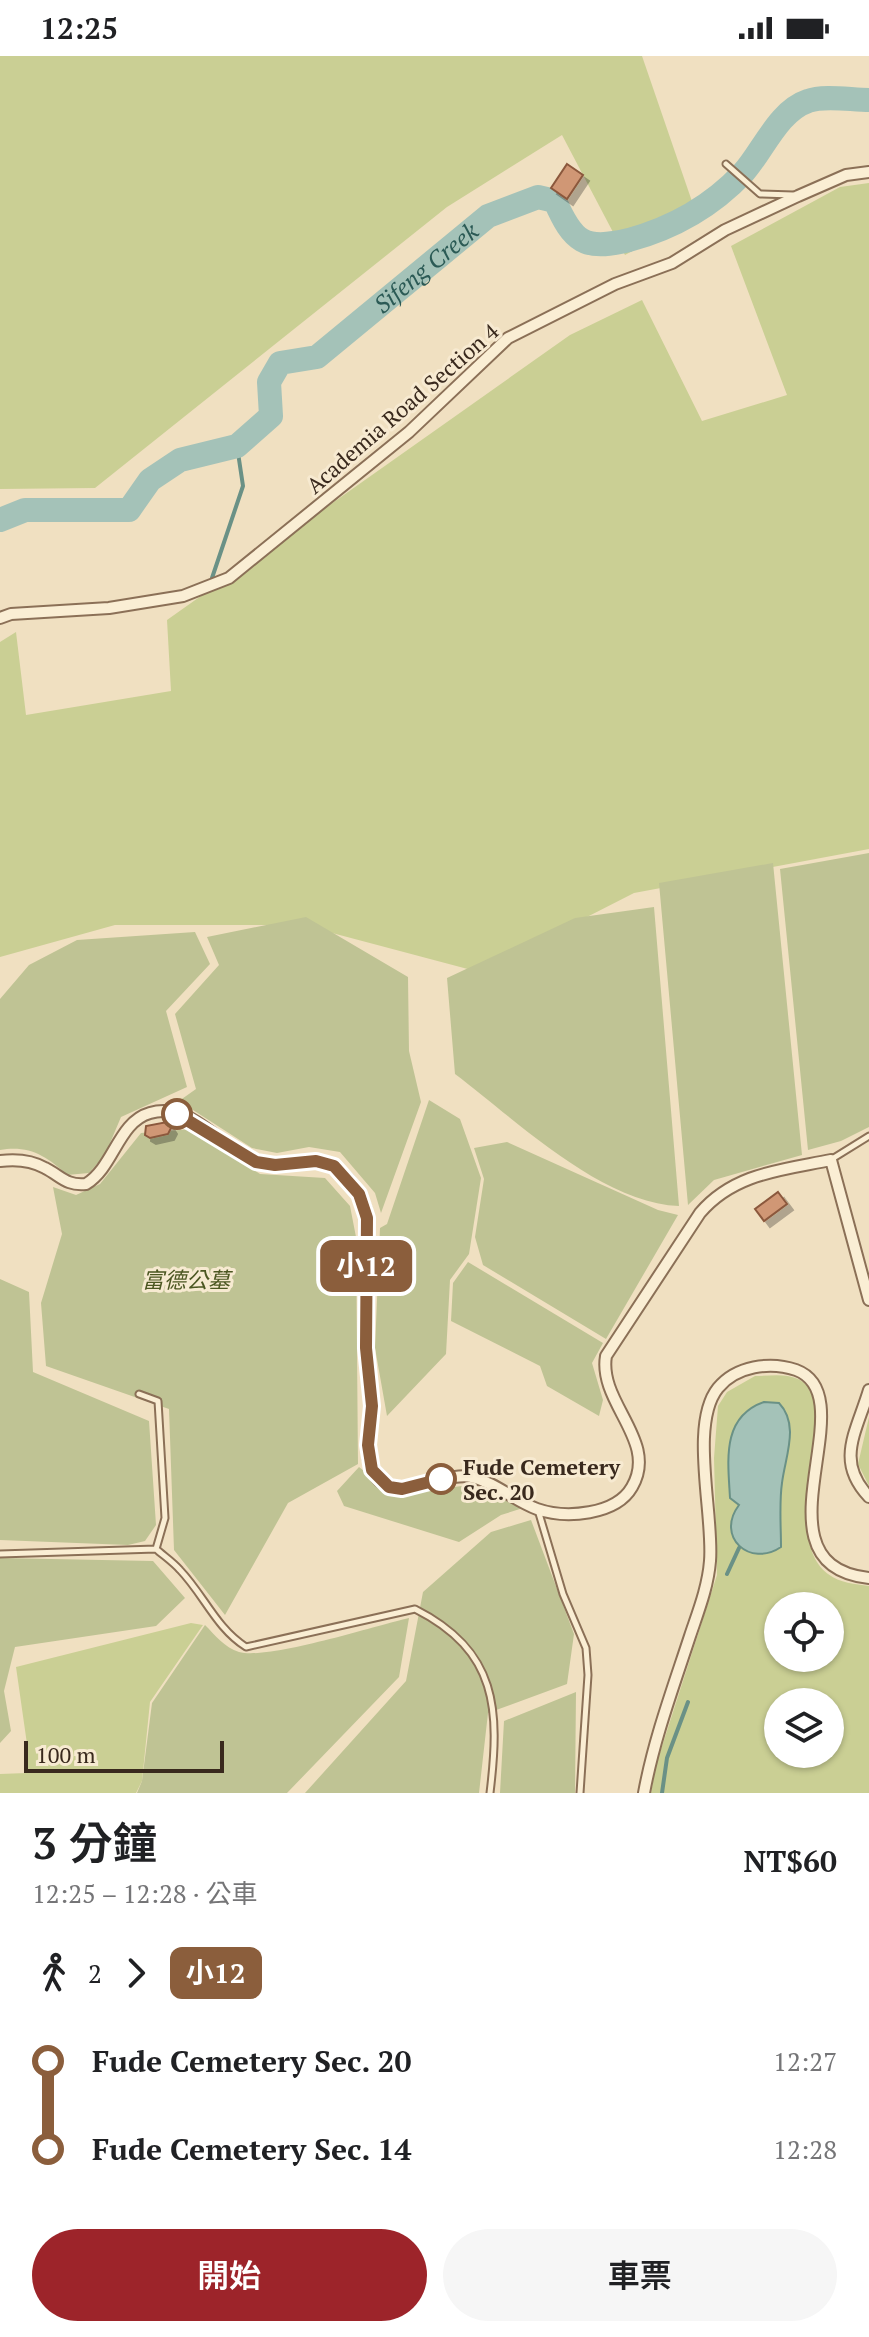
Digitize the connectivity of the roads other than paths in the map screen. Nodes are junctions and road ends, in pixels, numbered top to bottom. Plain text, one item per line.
1 (726, 164) dead end
2 (869, 172) edge
3 (798, 196) junction
4 (0, 618) edge
5 (869, 1136) edge
6 (831, 1160) junction
7 (0, 1161) edge
8 (869, 1300) edge
9 (869, 1390) edge
10 (139, 1394) dead end
11 (869, 1497) edge
12 (538, 1509) junction
13 (156, 1549) junction
14 (0, 1554) edge
15 (869, 1578) edge
16 (490, 1793) edge
17 (580, 1793) edge
18 (644, 1793) edge

1 - 3 lane
2 - 3 street, Academia Road Section 4
3 - 4 street, Academia Road Section 4
5 - 6 lane
6 - 8 street
6 - 12 street
7 - 12 street
9 - 11 street
10 - 13 lane
12 - 17 lane
13 - 14 lane
13 - 16 lane
15 - 18 street

